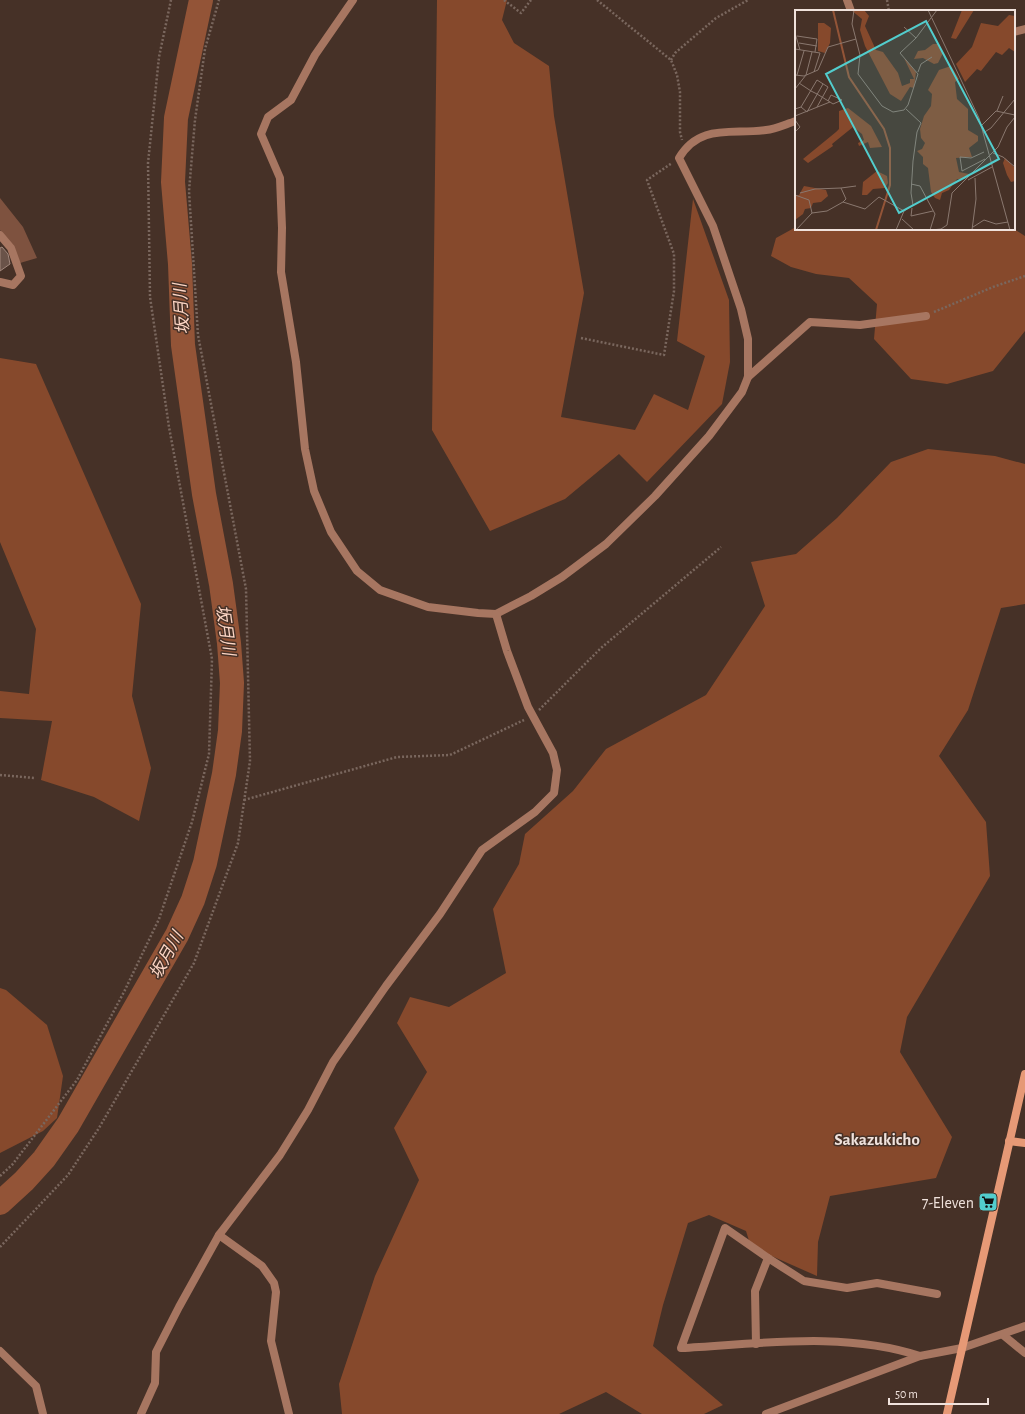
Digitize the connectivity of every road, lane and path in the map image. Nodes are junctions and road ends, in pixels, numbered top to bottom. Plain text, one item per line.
1 (171, 0) edge
2 (219, 0) edge
3 (353, 0) edge
4 (504, 0) edge
5 (531, 0) edge
6 (597, 0) edge
7 (748, 0) edge
8 (847, 0) edge
9 (887, 0) edge
10 (851, 10) edge
11 (889, 10) edge
12 (1025, 29) edge
13 (1015, 32) edge
14 (671, 60) junction
15 (795, 121) edge
16 (685, 148) junction
17 (679, 158) junction
18 (0, 235) edge
19 (1025, 276) edge
20 (0, 282) edge
21 (926, 316) joint
22 (581, 338) dead end
23 (748, 376) junction
24 (722, 547) dead end
25 (496, 614) junction
26 (533, 716) junction
27 (0, 775) edge
28 (35, 778) dead end
29 (244, 800) junction
30 (1025, 1075) edge
31 (1009, 1141) junction
32 (1025, 1143) edge
33 (0, 1176) edge
34 (219, 1235) junction
35 (0, 1247) edge
36 (768, 1258) junction
37 (937, 1294) dead end
38 (1025, 1326) edge
39 (1003, 1335) junction
40 (756, 1344) junction
41 (962, 1348) junction
42 (0, 1351) edge
43 (1025, 1353) edge
44 (920, 1356) junction
45 (43, 1414) edge
46 (141, 1414) edge
47 (289, 1414) edge
48 (766, 1414) edge
49 (947, 1414) edge

1 - 33 path
2 - 29 path
3 - 25 street
4 - 5 path
6 - 14 path
7 - 14 path
8 - 10 street
9 - 11 path
12 - 13 street
14 - 16 path
15 - 16 street
16 - 17 street
17 - 22 path
17 - 23 street
18 - 20 street
19 - 21 path
21 - 23 street
23 - 25 street
24 - 26 path
25 - 26 street
26 - 29 path
26 - 34 street
27 - 28 path
29 - 35 path
30 - 31 street
31 - 32 street
31 - 41 street
34 - 46 street
34 - 47 street
36 - 37 street
36 - 40 street
36 - 40 street
38 - 39 street
39 - 41 street
39 - 43 street
40 - 44 street
41 - 44 street
41 - 49 street
42 - 45 street
44 - 48 street

